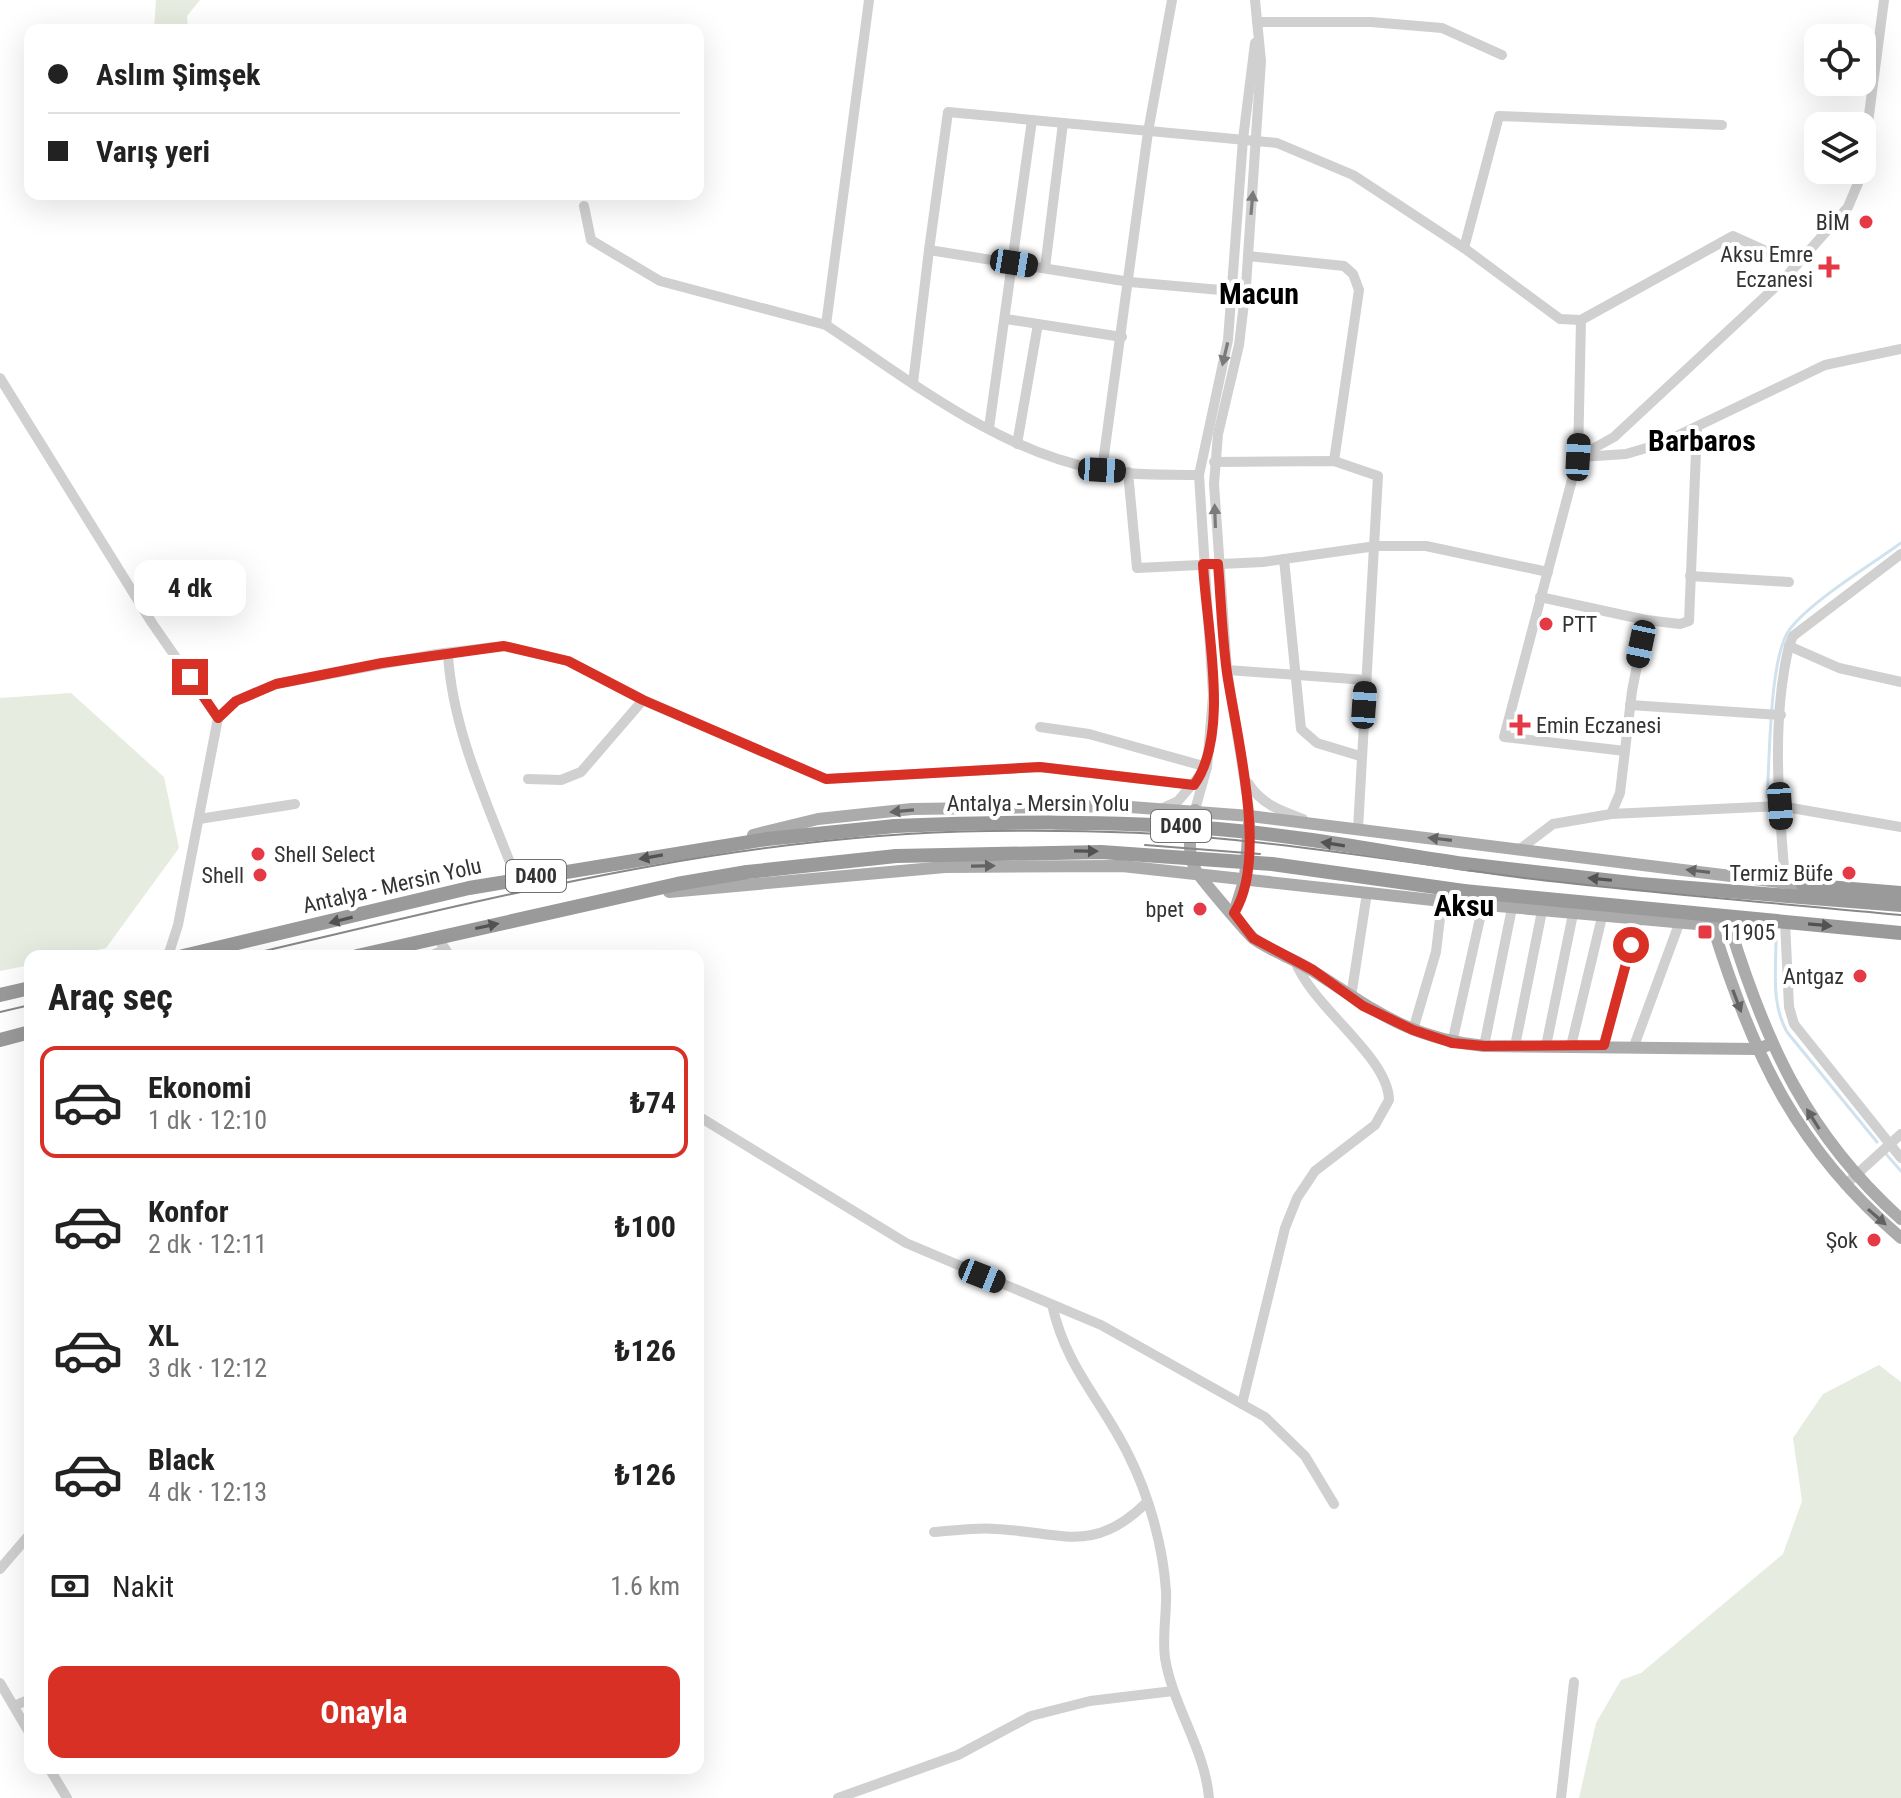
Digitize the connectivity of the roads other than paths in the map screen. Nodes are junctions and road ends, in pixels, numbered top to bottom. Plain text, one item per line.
1 (869, 0) edge
2 (1172, 0) edge
3 (1255, 0) edge
4 (1884, 0) edge
5 (1257, 24) junction
6 (1502, 55) dead end
7 (1032, 120) junction
8 (1063, 123) junction
9 (1722, 125) dead end
10 (1148, 132) junction
11 (1243, 139) junction
12 (1256, 140) junction
13 (584, 206) dead end
14 (1464, 248) junction
15 (929, 250) junction
16 (1248, 256) junction
17 (1014, 263) junction
18 (1797, 265) junction
19 (1045, 268) junction
20 (1130, 282) junction
21 (1232, 291) junction
22 (1006, 319) junction
23 (1581, 320) junction
24 (1038, 324) junction
25 (826, 325) junction
26 (1122, 337) junction
27 (1901, 349) edge
28 (0, 378) edge
29 (913, 383) junction
30 (989, 428) junction
31 (1697, 428) junction
32 (1017, 444) junction
33 (1578, 457) junction
34 (1334, 461) junction
35 (1214, 462) junction
36 (1102, 470) junction
37 (1128, 472) junction
38 (1199, 475) junction
39 (1376, 546) junction
40 (1901, 554) edge
41 (1284, 559) junction
42 (1203, 564) junction
43 (1218, 564) junction
44 (1548, 572) junction
45 (1690, 576) junction
46 (1789, 582) dead end
47 (1540, 597) junction
48 (1646, 620) junction
49 (1789, 646) junction
50 (448, 654) junction
51 (1227, 670) junction
52 (1295, 675) junction
53 (1366, 680) junction
54 (1901, 682) edge
55 (643, 700) junction
56 (1630, 705) junction
57 (1775, 714) junction
58 (218, 718) junction
59 (1040, 727) dead end
60 (1625, 751) junction
61 (1360, 756) junction
62 (1207, 767) junction
63 (1245, 777) junction
64 (528, 779) dead end
65 (1194, 785) junction
66 (295, 804) dead end
67 (1780, 806) junction
68 (1163, 808) junction
69 (1195, 810) junction
70 (1611, 814) junction
71 (1250, 816) junction
72 (199, 819) junction
73 (1316, 824) junction
74 (1901, 827) edge
75 (1358, 829) junction
76 (701, 849) junction
77 (1520, 849) junction
78 (509, 860) dead end
79 (1196, 872) junction
80 (1245, 878) junction
81 (1785, 881) junction
82 (1803, 885) junction
83 (1367, 893) junction
84 (1901, 893) edge
85 (599, 901) junction
86 (1442, 901) junction
87 (1885, 904) junction
88 (1483, 905) junction
89 (1901, 905) edge
90 (1512, 908) junction
91 (1542, 911) junction
92 (1234, 913) junction
93 (1573, 914) junction
94 (1602, 917) junction
95 (1638, 920) junction
96 (1768, 920) junction
97 (1785, 921) junction
98 (1679, 924) junction
99 (1713, 927) junction
100 (1730, 927) junction
101 (1901, 933) edge
102 (444, 947) edge
103 (170, 950) edge
104 (208, 950) edge
105 (415, 950) edge
106 (1295, 961) junction
107 (24, 989) edge
108 (0, 995) edge
109 (1351, 997) junction
110 (1413, 1030) junction
111 (24, 1034) edge
112 (0, 1040) edge
113 (1452, 1043) junction
114 (1772, 1044) junction
115 (1604, 1045) junction
116 (1484, 1046) junction
117 (1515, 1046) junction
118 (1546, 1046) junction
119 (1571, 1046) junction
120 (1634, 1046) junction
121 (1756, 1049) junction
122 (704, 1120) edge
123 (1901, 1134) edge
124 (1889, 1144) junction
125 (1901, 1158) edge
126 (1855, 1174) junction
127 (1845, 1185) junction
128 (1901, 1219) edge
129 (1901, 1238) edge
130 (1052, 1305) junction
131 (1242, 1404) junction
132 (1146, 1503) junction
133 (1334, 1504) dead end
134 (934, 1532) dead end
135 (24, 1541) edge
136 (0, 1569) edge
137 (1574, 1682) dead end
138 (0, 1683) edge
139 (1173, 1691) junction
140 (24, 1702) edge
141 (14, 1706) junction
142 (24, 1724) edge
143 (53, 1774) edge
144 (67, 1798) edge
145 (838, 1798) edge
146 (1209, 1798) edge
147 (1561, 1798) edge

1 - 25 street
2 - 10 street
3 - 5 street
4 - 18 street
5 - 6 street
5 - 11 street
5 - 12 street
7 - 8 street
7 - 15 street
7 - 17 street
8 - 10 street
8 - 19 street
9 - 14 street
10 - 11 street
10 - 20 street
11 - 12 street
11 - 21 street
12 - 14 street
16 -> 12 street
13 - 25 street
14 - 23 street
15 - 17 street
15 - 29 street
16 - 34 street
16 - 35 street
17 - 19 street
17 - 22 street
18 - 23 street
18 - 33 street
19 - 20 street
20 - 21 street
20 - 26 street
21 -> 38 street
22 - 24 street
22 - 30 street
23 - 33 street
24 - 26 street
24 - 32 street
25 - 29 street
26 - 36 street
27 - 31 street
28 - 58 street
29 - 30 street
30 - 32 street
31 - 33 street
31 - 45 street
32 - 36 street
33 - 44 street
34 - 35 street
34 - 39 street
43 -> 35 street
36 - 37 street
37 - 38 street
37 - 42 street
38 - 42 street
39 - 41 street
39 - 44 street
39 - 53 street
40 - 49 street
41 - 43 street
41 - 52 street
42 - 43 street
42 - 62 street
43 - 51 street
44 - 47 street
45 - 46 street
45 - 48 street
47 - 48 street
47 - 60 street
48 - 56 street
49 - 54 street
49 - 57 street
50 - 55 street
50 - 58 street
50 - 78 street
51 - 52 street
51 - 63 street
52 - 53 street
52 - 61 street
53 - 61 street
55 - 64 street
55 - 65 street
56 - 57 street
56 - 60 street
57 - 67 street
58 - 72 street
59 - 62 street
60 - 70 street
61 - 75 street
62 - 65 street
62 - 69 street
63 - 71 street
63 - 73 street
65 - 68 street
66 - 72 street
67 - 70 street
67 - 74 street
67 - 81 street
68 - 69 main road
68 -> 76 main road
69 - 71 main road
69 - 79 main road
70 - 77 street
71 - 73 main road
71 - 80 main road
72 - 103 street
73 - 75 main road
77 -> 75 main road
87 -> 76 highway, Antalya - Mersin Yolu / D400, bridge
76 -> 104 highway, Antalya - Mersin Yolu / D400
81 -> 77 main road
79 - 80 main road
85 -> 79 main road
79 - 92 main road
80 - 83 main road
80 - 92 main road
81 - 82 main road
82 - 84 highway
82 - 87 highway
83 - 86 main road
83 - 109 street
85 -> 96 highway, D400, bridge
102 -> 85 highway, D400
86 - 88 main road
86 - 110 street
87 - 89 highway, Antalya - Mersin Yolu / D400
88 - 90 main road
88 - 113 street
90 - 91 main road
90 - 116 street
91 - 93 main road
91 - 117 street
92 - 106 main road
93 - 94 main road
93 - 118 street
94 - 95 main road
94 - 119 street
95 - 98 main road
95 - 115 street
96 - 97 highway, D400
96 - 100 highway
97 -> 101 highway, D400
97 - 124 street
98 - 99 main road
98 - 120 street
99 - 100 main road
99 -> 121 main road
100 - 114 main road
102 - 105 highway, D400
106 - 109 main road
106 - 131 street
107 - 108 highway
109 - 110 main road
110 - 113 main road
111 - 112 highway
113 - 116 main road
114 - 121 main road
126 -> 114 main road
115 - 119 main road
115 - 120 main road
116 - 117 main road
117 - 118 main road
118 - 119 main road
120 - 121 main road
121 - 127 main road
122 - 130 street
123 - 124 street
124 - 125 street
124 - 126 street
126 - 127 street
126 - 128 main road
127 -> 129 main road
130 - 131 street
130 - 132 street
131 - 133 street
132 - 134 street
132 - 139 street
135 - 136 street
137 - 147 street
138 - 141 street
139 - 145 street
139 - 146 street
140 - 141 street
141 - 142 street
143 - 144 street

